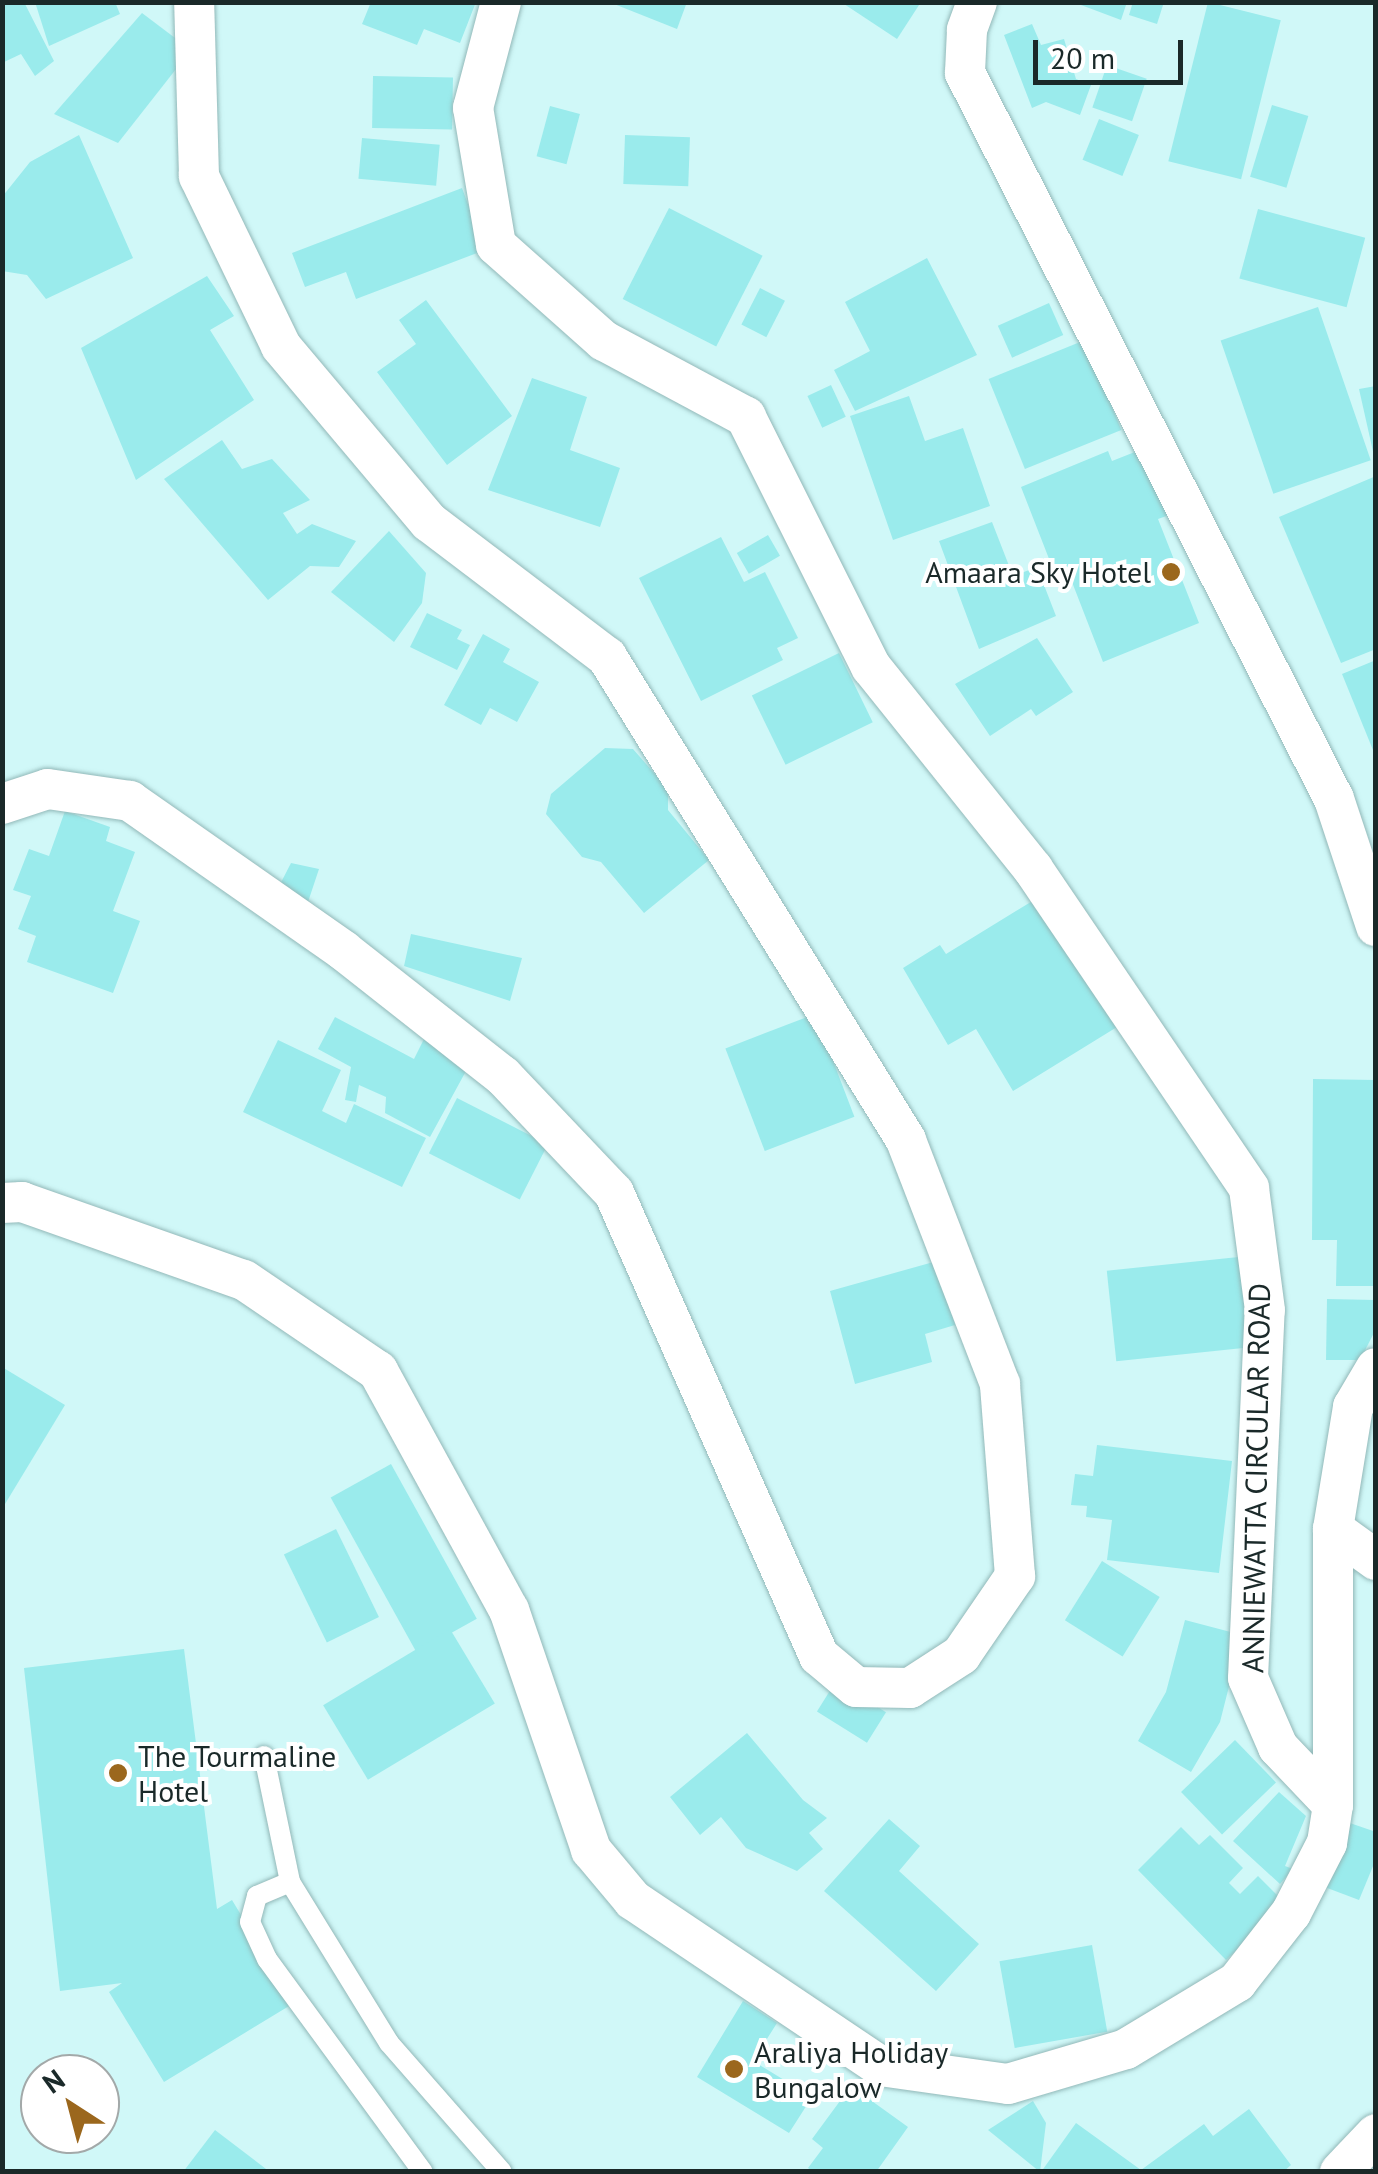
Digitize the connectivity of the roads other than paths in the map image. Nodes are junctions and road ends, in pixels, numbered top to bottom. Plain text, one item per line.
1 (194, 2) edge
2 (501, 2) edge
3 (977, 2) edge
4 (2, 804) edge
5 (1376, 926) edge
6 (2, 1203) edge
7 (1376, 1368) edge
8 (1333, 1529) junction
9 (1376, 1560) edge
10 (264, 1756) dead end
11 (1333, 1805) junction
12 (290, 1882) junction
13 (1376, 2134) edge
14 (422, 2172) edge
15 (502, 2172) edge
16 (1340, 2172) edge

1 - 4 street
2 - 11 street, ANNIEWATTA CIRCULAR ROAD
3 - 5 street
6 - 11 street
7 - 8 street
8 - 9 street
8 - 11 street
10 - 12 lane
12 - 14 lane
12 - 15 lane
13 - 16 street

